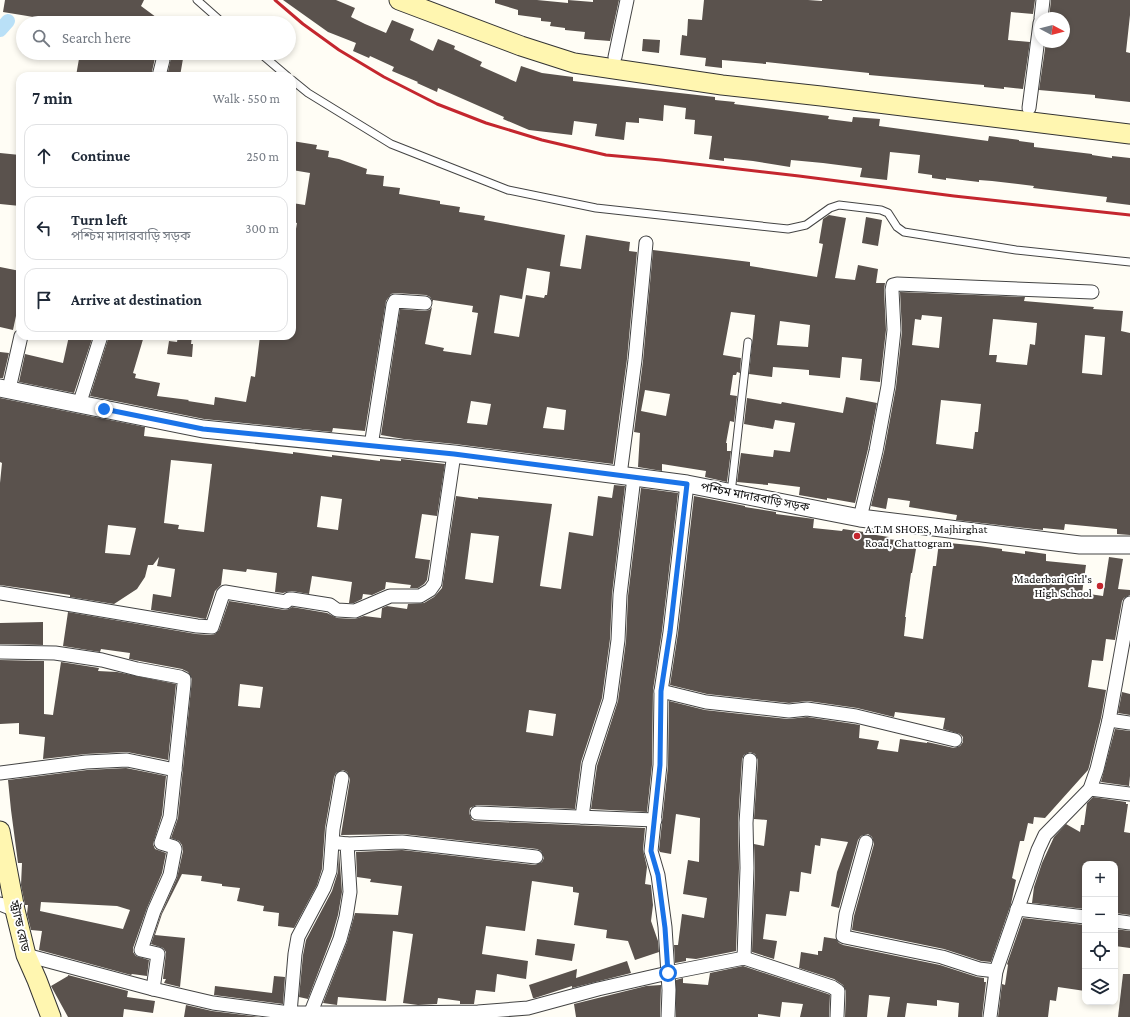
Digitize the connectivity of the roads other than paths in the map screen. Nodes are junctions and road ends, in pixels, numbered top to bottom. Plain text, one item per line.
1 (197, 0) edge
2 (399, 0) edge
3 (626, 0) edge
4 (1043, 0) edge
5 (428, 3) edge
6 (1042, 12) edge
7 (215, 16) edge
8 (1037, 48) edge
9 (615, 57) junction
10 (163, 60) dead end
11 (268, 60) edge
12 (633, 67) junction
13 (160, 72) edge
14 (282, 72) edge
15 (296, 83) edge
16 (1029, 108) junction
17 (1130, 121) edge
18 (1130, 134) edge
19 (646, 243) dead end
20 (1130, 262) edge
21 (1092, 292) dead end
22 (425, 303) dead end
23 (20, 340) edge
24 (100, 340) edge
25 (748, 342) dead end
26 (5, 389) edge
27 (79, 405) junction
28 (371, 446) junction
29 (454, 454) junction
30 (627, 476) junction
31 (687, 484) junction
32 (731, 493) junction
33 (860, 518) junction
34 (1130, 545) edge
35 (0, 593) edge
36 (1130, 602) edge
37 (0, 652) edge
38 (661, 691) junction
39 (1109, 720) junction
40 (1130, 723) edge
41 (955, 740) dead end
42 (750, 760) dead end
43 (175, 770) junction
44 (0, 774) edge
45 (342, 778) dead end
46 (1090, 789) junction
47 (1130, 794) edge
48 (477, 813) dead end
49 (582, 817) junction
50 (655, 820) junction
51 (0, 831) edge
52 (333, 842) junction
53 (866, 842) dead end
54 (347, 844) junction
55 (536, 857) dead end
56 (5, 908) edge
57 (1017, 909) junction
58 (1082, 917) edge
59 (1118, 921) edge
60 (1130, 923) edge
61 (26, 955) junction
62 (744, 958) junction
63 (996, 972) junction
64 (668, 973) junction
65 (153, 989) junction
66 (311, 1012) junction
67 (290, 1013) junction
68 (386, 1015) edge
69 (51, 1017) edge
70 (668, 1017) edge
71 (837, 1017) edge
72 (990, 1017) edge

1 - 7 lane
2 - 5 main road
3 - 9 street
4 - 6 street
5 - 9 main road
5 - 12 main road
8 - 16 street
9 - 12 main road
10 - 13 street
11 - 14 lane
12 - 16 main road
12 - 18 main road
15 - 20 lane
16 - 17 main road
19 - 30 street
21 - 33 street
22 - 28 street
23 - 26 street
24 - 27 street
25 - 32 lane
26 - 27 street, পশ্চিম মাদারবাড়ি সড়ক
27 - 28 street, পশ্চিম মাদারবাড়ি সড়ক
28 - 29 street, পশ্চিম মাদারবাড়ি সড়ক
29 - 30 street, পশ্চিম মাদারবাড়ি সড়ক
29 - 35 street
30 - 31 street, পশ্চিম মাদারবাড়ি সড়ক
30 - 49 street
31 - 32 street, পশ্চিম মাদারবাড়ি সড়ক
31 - 38 street
32 - 33 street, পশ্চিম মাদারবাড়ি সড়ক
33 - 34 street, পশ্চিম মাদারবাড়ি সড়ক
36 - 39 street
37 - 43 street
38 - 41 street
38 - 50 street
39 - 40 street
39 - 46 street
42 - 62 street
43 - 44 street
43 - 65 street
45 - 52 street
46 - 47 street
46 - 57 street
48 - 49 street
49 - 50 street
50 - 64 street
51 - 56 main road, স্ট্র্যান্ড রোড
52 - 54 street
52 - 67 street
53 - 63 street
54 - 55 street
54 - 66 street
56 - 61 main road, স্ট্র্যান্ড রোড
57 - 58 street
57 - 63 street
59 - 60 street
61 - 65 street
61 - 69 main road, স্ট্র্যান্ড রোড
62 - 64 street
62 - 71 street
63 - 72 street
64 - 68 street
64 - 70 street
65 - 67 street
66 - 67 street
66 - 68 street

